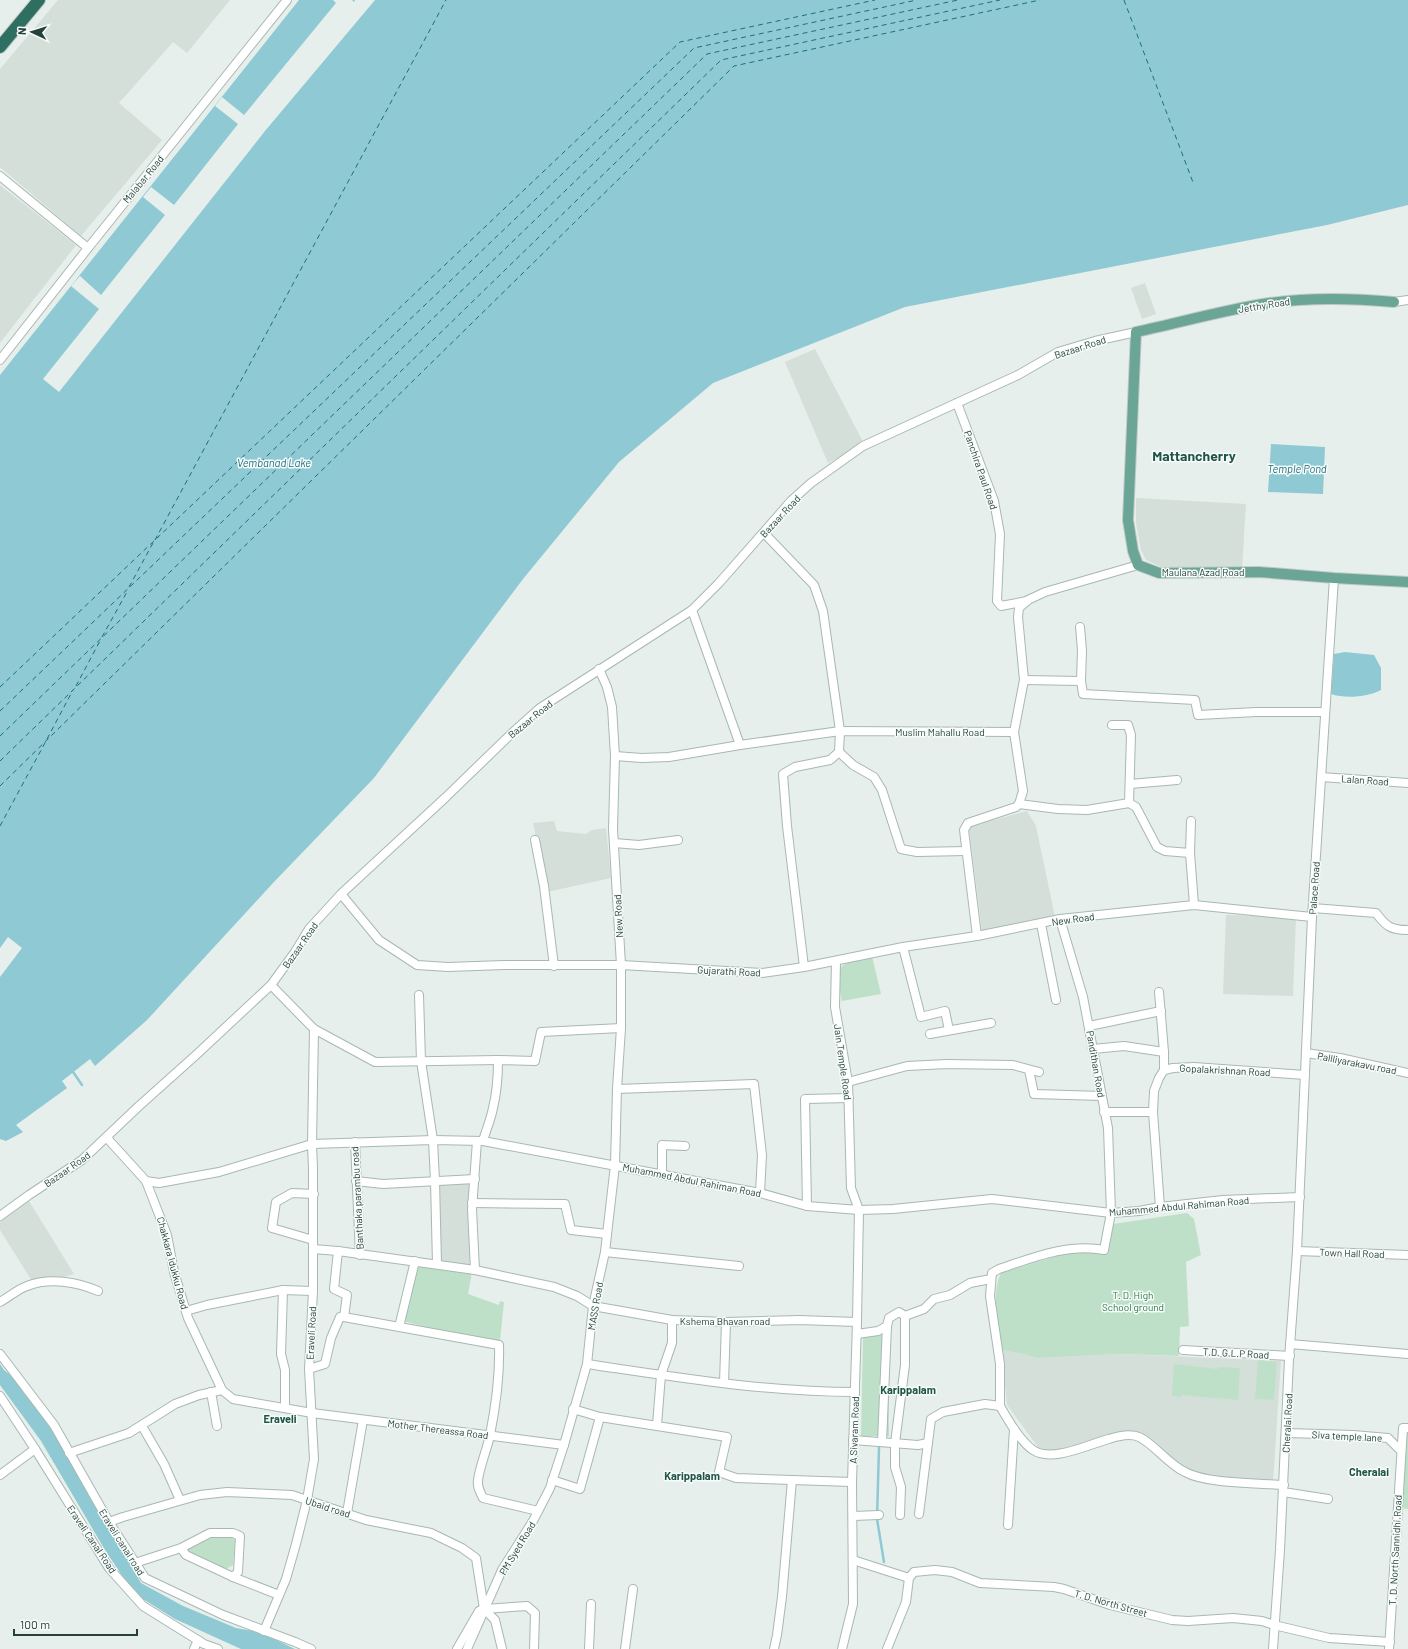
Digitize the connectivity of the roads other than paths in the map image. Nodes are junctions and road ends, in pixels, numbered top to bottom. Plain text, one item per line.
1 (39, 0) edge
2 (287, 0) edge
3 (1, 44) edge
4 (0, 176) edge
5 (88, 248) junction
6 (1408, 300) edge
7 (1394, 302) joint
8 (1136, 332) junction
9 (0, 360) edge
10 (957, 403) junction
11 (764, 533) junction
12 (1138, 565) junction
13 (1334, 578) junction
14 (1408, 582) edge
15 (1028, 600) junction
16 (692, 610) junction
17 (1080, 627) dead end
18 (599, 669) junction
19 (1024, 680) junction
20 (1081, 681) junction
21 (1325, 712) junction
22 (1112, 725) dead end
23 (840, 731) junction
24 (1014, 732) junction
25 (740, 745) junction
26 (839, 752) junction
27 (614, 756) junction
28 (1321, 777) junction
29 (1178, 780) dead end
30 (1408, 783) edge
31 (1130, 784) junction
32 (1129, 803) junction
33 (1019, 804) junction
34 (1191, 821) dead end
35 (535, 840) dead end
36 (678, 840) dead end
37 (614, 843) junction
38 (966, 851) junction
39 (1190, 853) junction
40 (341, 894) junction
41 (1194, 904) junction
42 (1312, 913) junction
43 (1060, 919) junction
44 (1041, 924) junction
45 (1408, 930) edge
46 (977, 936) junction
47 (903, 947) junction
48 (836, 960) junction
49 (621, 965) junction
50 (554, 966) junction
51 (804, 967) junction
52 (271, 985) junction
53 (1159, 992) dead end
54 (419, 995) dead end
55 (1056, 1000) dead end
56 (1161, 1011) junction
57 (992, 1023) dead end
58 (1089, 1026) junction
59 (314, 1028) junction
60 (621, 1028) junction
61 (949, 1030) junction
62 (930, 1034) dead end
63 (1093, 1049) junction
64 (1164, 1052) junction
65 (1306, 1053) junction
66 (498, 1060) junction
67 (421, 1061) junction
68 (1029, 1070) junction
69 (1164, 1070) junction
70 (1039, 1072) dead end
71 (1408, 1073) edge
72 (1305, 1075) junction
73 (848, 1082) junction
74 (617, 1089) junction
75 (1102, 1096) junction
76 (849, 1098) junction
77 (1104, 1112) junction
78 (1153, 1112) junction
79 (107, 1138) junction
80 (433, 1140) junction
81 (480, 1141) junction
82 (355, 1142) junction
83 (312, 1144) junction
84 (686, 1146) dead end
85 (615, 1165) junction
86 (662, 1174) junction
87 (475, 1180) junction
88 (146, 1181) junction
89 (356, 1181) junction
90 (435, 1181) junction
91 (760, 1193) junction
92 (314, 1194) junction
93 (1300, 1197) junction
94 (472, 1203) junction
95 (807, 1206) junction
96 (1160, 1207) junction
97 (859, 1210) junction
98 (1111, 1213) junction
99 (0, 1216) edge
100 (607, 1234) junction
101 (313, 1240) junction
102 (313, 1249) junction
103 (338, 1251) junction
104 (1297, 1251) junction
105 (605, 1252) junction
106 (360, 1255) junction
107 (1408, 1255) edge
108 (415, 1261) junction
109 (437, 1264) junction
110 (739, 1266) dead end
111 (475, 1270) junction
112 (991, 1278) junction
113 (283, 1290) junction
114 (98, 1291) dead end
115 (313, 1291) junction
116 (0, 1302) edge
117 (593, 1306) junction
118 (186, 1312) junction
119 (905, 1316) junction
120 (344, 1318) junction
121 (672, 1320) junction
122 (726, 1322) junction
123 (857, 1322) junction
124 (887, 1326) junction
125 (399, 1327) junction
126 (857, 1334) junction
127 (1290, 1344) junction
128 (1183, 1350) dead end
129 (0, 1354) edge
130 (1408, 1354) edge
131 (1290, 1356) junction
132 (587, 1364) junction
133 (309, 1369) junction
134 (661, 1375) junction
135 (724, 1383) junction
136 (222, 1390) junction
137 (211, 1392) junction
138 (855, 1392) junction
139 (0, 1396) edge
140 (1000, 1406) junction
141 (285, 1408) junction
142 (573, 1409) junction
143 (312, 1413) junction
144 (600, 1417) junction
145 (363, 1420) junction
146 (656, 1425) junction
147 (142, 1426) junction
148 (218, 1426) dead end
149 (1405, 1428) edge
150 (1014, 1429) junction
151 (1286, 1433) junction
152 (490, 1436) junction
153 (853, 1440) junction
154 (882, 1442) junction
155 (895, 1443) junction
156 (928, 1443) junction
157 (564, 1445) junction
158 (35, 1449) junction
159 (1401, 1452) junction
160 (69, 1453) junction
161 (0, 1475) edge
162 (552, 1480) junction
163 (792, 1480) junction
164 (852, 1482) junction
165 (1283, 1488) junction
166 (1328, 1499) dead end
167 (180, 1500) junction
168 (307, 1500) junction
169 (538, 1511) junction
170 (347, 1513) junction
171 (920, 1514) dead end
172 (877, 1515) dead end
173 (900, 1515) dead end
174 (853, 1516) junction
175 (109, 1522) junction
176 (1008, 1525) dead end
177 (181, 1548) junction
178 (853, 1560) junction
179 (135, 1563) junction
180 (233, 1577) junction
181 (909, 1578) junction
182 (633, 1589) dead end
183 (279, 1595) junction
184 (591, 1604) dead end
185 (484, 1610) junction
186 (1274, 1625) junction
187 (264, 1631) junction
188 (198, 1640) junction
189 (1390, 1645) edge
190 (194, 1649) edge
191 (218, 1649) edge
192 (311, 1649) edge
193 (457, 1649) edge
194 (467, 1649) edge
195 (502, 1649) edge
196 (534, 1649) edge
197 (588, 1649) edge
198 (625, 1649) edge
199 (774, 1649) edge
200 (842, 1649) edge
201 (887, 1649) edge
202 (1273, 1649) edge

1 - 3 highway
2 - 5 street, Malabar Road
4 - 5 street
5 - 9 street, Malabar Road
6 - 7 street
7 - 8 main road, Jetthy Road
8 - 10 street, Bazaar Road
8 - 12 main road
10 - 11 street, Bazaar Road
10 - 15 street, Panchira Paul Road
11 - 16 street, Bazaar Road
11 - 23 street
12 - 13 main road, Maulana Azad Road
12 - 15 street
13 - 14 main road, Maulana Azad Road
13 - 21 street, Palace Road
15 - 19 street
16 - 18 street, Bazaar Road
16 - 25 street
17 - 20 street
18 - 27 street, New Road
18 - 40 street, Bazaar Road
19 - 20 street
19 - 24 street
20 - 21 street
21 - 28 street, Palace Road
22 - 31 street
23 - 24 street, Muslim Mahallu Road
23 - 25 street, Muslim Mahallu Road
23 - 26 street
24 - 33 street
25 - 27 street, Muslim Mahallu Road
26 - 38 street
26 - 51 street
27 - 37 street, New Road
28 - 30 street, Lalan Road
28 - 42 street, Palace Road
29 - 31 street
31 - 32 street
32 - 33 street
32 - 39 street
33 - 38 street
34 - 39 street
35 - 50 street
36 - 37 street
37 - 49 street, New Road
38 - 46 street
39 - 41 street
40 - 50 street, Gujarathi Road
40 - 52 street, Bazaar Road
41 - 42 street, New Road
41 - 43 street, New Road
42 - 45 street, New Road
42 - 65 street, Palace Road
43 - 44 street, New Road
43 - 58 street, Pandithan Road
44 - 46 street, New Road
44 - 55 street
46 - 47 street, New Road
47 - 48 street, New Road
47 - 61 street
48 - 51 street, Gujarathi Road
48 - 73 street, Jain Temple Road
49 - 50 street, Gujarathi Road
49 - 51 street, Gujarathi Road
49 - 60 street, New Road
52 - 59 street
52 - 79 street, Bazaar Road
53 - 56 street
54 - 67 street
56 - 58 street
56 - 64 street
57 - 61 street
58 - 63 street, Pandithan Road
59 - 67 street
59 - 83 street, Eraveli Road
60 - 66 street
60 - 74 street, New Road
61 - 62 street
63 - 64 street
63 - 75 street, Pandithan Road
64 - 69 street
65 - 71 street, Pallliyarakavu road
65 - 72 street, Palace Road
66 - 67 street
66 - 81 street
67 - 80 street
68 - 70 street
68 - 73 street
68 - 75 street
69 - 72 street, Gopalakrishnan Road
69 - 78 street
72 - 93 street, Palace Road
73 - 76 street, Jain Temple Road
74 - 85 street, New Road
74 - 91 street
75 - 77 street, Pandithan Road
76 - 95 street
76 - 97 street, Jain Temple Road
77 - 78 street
77 - 98 street, Pandithan Road
78 - 96 street
79 - 88 street
79 - 99 street, Bazaar Road
80 - 81 street, Muhammed Abdul Rahiman Road
80 - 82 street, Muhammed Abdul Rahiman Road
80 - 90 street
81 - 85 street, Muhammed Abdul Rahiman Road
81 - 87 street
82 - 83 street, Muhammed Abdul Rahiman Road
82 - 89 street, Banthaka parambu road
83 - 88 street, Muhammed Abdul Rahiman Road
83 - 92 street, Eraveli Road
84 - 86 street
85 - 86 street, Muhammed Abdul Rahiman Road
85 - 100 street, MASS Road
86 - 91 street, Muhammed Abdul Rahiman Road
87 - 90 street
87 - 94 street
88 - 118 street, Chakkara Idukku Road
89 - 90 street
89 - 106 street, Banthaka parambu road
90 - 109 street
91 - 95 street, Muhammed Abdul Rahiman Road
92 - 101 street, Eraveli Road
92 - 101 street
93 - 96 street, Muhammed Abdul Rahiman Road
93 - 104 street, Cheralai Road
94 - 100 street
94 - 111 street
95 - 97 street, Muhammed Abdul Rahiman Road
96 - 98 street, Muhammed Abdul Rahiman Road
97 - 98 street, Muhammed Abdul Rahiman Road
97 - 123 street, A Sivaram Road
98 - 112 street, Pandithan Road
100 - 105 street, MASS Road
101 - 102 street, Eraveli Road
102 - 103 street
102 - 115 street, Eraveli Road
103 - 106 street
103 - 120 street
104 - 107 street, Town Hall Road
104 - 127 street, Cheralai Road
105 - 110 street
105 - 117 street, MASS Road
106 - 108 street
108 - 109 street
108 - 125 street
109 - 111 street
111 - 117 street
112 - 119 street
112 - 140 street
113 - 115 street
113 - 118 street
113 - 141 street
114 - 116 street
115 - 133 street, Eraveli Road
117 - 121 street, Kshema Bhavan road
117 - 132 street, MASS Road
118 - 136 street, Chakkara Idukku Road
119 - 124 street
119 - 155 street
120 - 125 street
120 - 133 street
121 - 122 street, Kshema Bhavan road
121 - 134 street
122 - 123 street, Kshema Bhavan road
122 - 135 street
123 - 126 street, A Sivaram Road
124 - 126 street
124 - 154 street
125 - 152 street
126 - 138 street, A Sivaram Road
127 - 130 street
127 - 131 street, Cheralai Road
128 - 131 street, T.D. G.L.P Road
129 - 160 street, Eraveli canal road
131 - 151 street, Cheralai Road
132 - 134 street
132 - 142 street, MASS Road
133 - 143 street, Eraveli Road
134 - 135 street
134 - 146 street
135 - 138 street
136 - 137 street
136 - 141 street
137 - 147 street
137 - 148 street
138 - 153 street, A Sivaram Road
139 - 158 street, Eraveli Canal Road
140 - 150 street
140 - 156 street
141 - 143 street
142 - 144 street
142 - 157 street, MASS Road
143 - 145 street, Mother Thereassa Road
143 - 168 street, Eraveli Road
144 - 146 street
144 - 162 street
145 - 152 street, Mother Thereassa Road
145 - 170 street
146 - 163 street
147 - 160 street
147 - 167 street
149 - 159 street, T. D. North Sannidhi.Road
150 - 165 street
150 - 176 street
151 - 159 street, Siva temple lane
151 - 165 street, Cheralai Road
152 - 157 street, Mother Thereassa Road
152 - 169 street
153 - 154 street
153 - 164 street, A Sivaram Road
154 - 155 street
155 - 156 street
155 - 173 street
156 - 171 street
157 - 162 street, PM Syed Road
158 - 161 street
158 - 188 street, Eraveli Canal Road
159 - 189 street, T. D. North Sannidhi.Road
160 - 175 street, Eraveli canal road
162 - 169 street, PM Syed Road
163 - 164 street
163 - 199 street
164 - 174 street, A Sivaram Road
165 - 166 street
165 - 186 street, Cheralai Road
167 - 168 street, Ubaid road
167 - 175 street, Ubaid road
168 - 170 street, Ubaid road
168 - 183 street, Eraveli Road
169 - 185 street, PM Syed Road
170 - 185 street, Ubaid road
172 - 174 street
174 - 178 street, A Sivaram Road
175 - 179 street, Eraveli canal road
177 - 179 street
177 - 180 street
177 - 180 street
178 - 181 street
178 - 200 street, A Sivaram Road
179 - 187 street, Eraveli canal road
180 - 183 street
181 - 186 street, T. D. North Street
181 - 201 street
182 - 198 street
183 - 187 street, Eraveli Road
184 - 197 street
185 - 193 street
185 - 194 street, PM Syed Road
185 - 195 street
185 - 196 street
186 - 189 street, T. D. North Street
186 - 202 street, Cheralai Road
187 - 192 street, Eraveli canal road
188 - 190 street
188 - 191 street, Eraveli Canal Road

